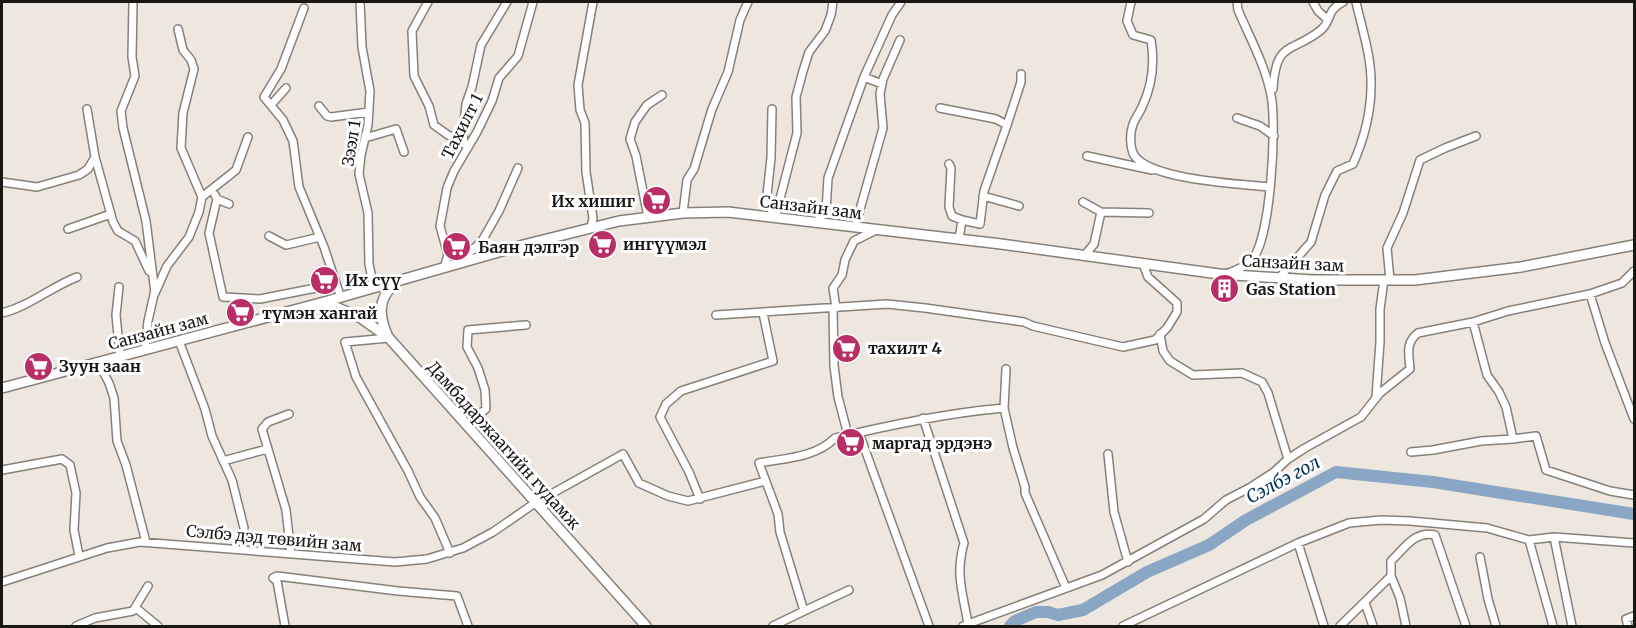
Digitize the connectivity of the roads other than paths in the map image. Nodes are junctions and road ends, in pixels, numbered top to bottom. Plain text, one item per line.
1 (133, 2) edge
2 (360, 2) edge
3 (428, 2) edge
4 (507, 2) edge
5 (533, 2) edge
6 (593, 2) edge
7 (748, 2) edge
8 (833, 2) edge
9 (900, 2) edge
10 (1131, 2) edge
11 (1237, 2) edge
12 (1313, 2) edge
13 (1343, 2) edge
14 (1356, 2) edge
15 (304, 8) dead end
16 (1327, 20) junction
17 (178, 29) dead end
18 (900, 40) dead end
19 (1021, 74) dead end
20 (864, 77) junction
21 (882, 84) junction
22 (286, 88) dead end
23 (662, 95) dead end
24 (1272, 98) junction
25 (271, 105) junction
26 (319, 106) dead end
27 (940, 108) dead end
28 (87, 109) dead end
29 (772, 109) dead end
30 (369, 112) junction
31 (1237, 118) dead end
32 (1007, 125) junction
33 (1274, 136) junction
34 (1476, 136) dead end
35 (248, 137) dead end
36 (365, 138) junction
37 (464, 141) junction
38 (404, 152) dead end
39 (464, 153) junction
40 (1087, 156) dead end
41 (94, 157) junction
42 (949, 164) dead end
43 (518, 168) dead end
44 (1157, 171) junction
45 (2, 182) edge
46 (1269, 187) junction
47 (212, 190) junction
48 (983, 196) junction
49 (202, 197) junction
50 (217, 199) junction
51 (1083, 202) dead end
52 (229, 204) dead end
53 (1019, 206) dead end
54 (1101, 212) junction
55 (683, 213) junction
56 (1149, 213) dead end
57 (111, 214) junction
58 (648, 217) junction
59 (775, 218) junction
60 (962, 220) junction
61 (816, 223) junction
62 (855, 227) junction
63 (591, 228) junction
64 (68, 229) dead end
65 (876, 230) junction
66 (268, 236) dead end
67 (320, 237) junction
68 (959, 239) junction
69 (1635, 245) edge
70 (1084, 256) junction
71 (1143, 264) junction
72 (456, 265) junction
73 (444, 268) junction
74 (1635, 271) edge
75 (1226, 274) junction
76 (77, 277) dead end
77 (1279, 278) junction
78 (1387, 280) junction
79 (396, 282) junction
80 (336, 284) junction
81 (119, 287) dead end
82 (374, 288) junction
83 (155, 294) junction
84 (1590, 294) junction
85 (341, 298) junction
86 (324, 302) junction
87 (834, 308) junction
88 (2, 313) edge
89 (764, 313) junction
90 (716, 315) dead end
91 (1473, 322) junction
92 (526, 325) dead end
93 (1160, 334) junction
94 (389, 338) junction
95 (179, 341) junction
96 (145, 350) junction
97 (120, 356) junction
98 (98, 362) junction
99 (1006, 369) dead end
100 (2, 388) edge
101 (1376, 399) junction
102 (1004, 408) junction
103 (289, 414) dead end
104 (923, 418) junction
105 (1635, 419) edge
106 (466, 424) junction
107 (859, 433) junction
108 (848, 435) junction
109 (1513, 439) junction
110 (267, 449) junction
111 (1411, 452) dead end
112 (1108, 454) dead end
113 (1288, 459) junction
114 (223, 461) junction
115 (2, 470) edge
116 (765, 482) junction
117 (1635, 495) edge
118 (700, 499) junction
119 (535, 503) junction
120 (244, 528) dead end
121 (1554, 537) junction
122 (1529, 540) junction
123 (146, 542) junction
124 (1298, 543) junction
125 (1635, 543) edge
126 (450, 553) junction
127 (291, 554) junction
128 (79, 556) junction
129 (1480, 557) dead end
130 (1128, 562) junction
131 (1391, 576) junction
132 (2, 582) edge
133 (147, 586) dead end
134 (1066, 588) junction
135 (849, 590) dead end
136 (1365, 603) junction
137 (136, 608) junction
138 (804, 611) junction
139 (1635, 616) edge
140 (965, 626) edge
141 (75, 627) edge
142 (158, 627) edge
143 (285, 627) edge
144 (468, 627) edge
145 (646, 627) edge
146 (773, 627) edge
147 (929, 627) edge
148 (1123, 627) edge
149 (1324, 627) edge
150 (1340, 627) edge
151 (1373, 627) edge
152 (1406, 627) edge
153 (1466, 627) edge
154 (1496, 627) edge
155 (1553, 627) edge
156 (1572, 627) edge
157 (1628, 627) edge

1 - 83 street
2 - 30 street, Зээл 1
3 - 37 street
4 - 37 street
5 - 39 street, Тахилт 1
6 - 63 street
7 - 55 street
8 - 59 street
9 - 20 street
10 - 44 street
11 - 24 street
12 - 16 street
13 - 16 street
14 - 77 street
15 - 25 street
16 - 24 street
17 - 49 street
18 - 21 street
19 - 32 street
20 - 21 street
20 - 61 street
21 - 62 street
22 - 25 street
23 - 58 street
24 - 33 street
25 - 67 street
26 - 30 street
27 - 32 street
28 - 41 street
29 - 59 street
30 - 36 street, Зээл 1
31 - 33 street
32 - 48 street
33 - 46 street
34 - 78 street
35 - 47 street
36 - 38 street
36 - 82 street, Зээл 1
37 - 39 street
39 - 73 street, Тахилт 1
40 - 44 street
41 - 45 street
41 - 57 street
42 - 60 street
43 - 72 street
44 - 46 street
46 - 75 street
47 - 49 street
47 - 50 street
48 - 53 street
48 - 60 street
49 - 83 street
50 - 52 street
50 - 80 street
51 - 54 street
54 - 56 street
54 - 70 street
55 - 58 main road, Санзайн зам
55 - 59 main road, Санзайн зам
57 - 64 street
57 - 83 street
58 - 63 main road, Санзайн зам
59 - 61 main road, Санзайн зам
60 - 68 street
61 - 62 main road, Санзайн зам
62 - 65 main road, Санзайн зам
63 - 72 main road, Санзайн зам
65 - 68 main road, Санзайн зам
65 - 87 street
66 - 67 street
67 - 80 street
68 - 70 main road, Санзайн зам
69 - 78 main road, Санзайн зам
70 - 71 main road, Санзайн зам
71 - 75 main road, Санзайн зам
71 - 93 street
72 - 73 main road, Санзайн зам
73 - 79 main road, Санзайн зам
74 - 84 street
75 - 77 main road, Санзайн зам
76 - 88 street
77 - 78 main road, Санзайн зам
78 - 101 street
79 - 82 main road, Санзайн зам
79 - 94 main road
80 - 85 street
81 - 97 street
82 - 85 main road, Санзайн зам
83 - 96 street
84 - 91 street
84 - 105 street
85 - 86 main road, Санзайн зам
86 - 94 main road, Дамбадаржаагийн гудамж
86 - 95 main road, Санзайн зам
87 - 89 street
87 - 93 street
87 - 108 street
89 - 90 street
89 - 118 street
91 - 101 street
91 - 109 street
92 - 106 street
93 - 113 street
94 - 106 main road, Дамбадаржаагийн гудамж
94 - 126 street
95 - 96 main road, Санзайн зам
95 - 114 street
96 - 97 main road, Санзайн зам
97 - 98 main road, Санзайн зам
98 - 100 main road, Санзайн зам
98 - 123 street
99 - 102 street
101 - 113 street
102 - 104 street
102 - 134 street
103 - 110 street
104 - 107 street
104 - 140 street
106 - 119 main road, Дамбадаржаагийн гудамж
107 - 108 street
107 - 147 street
108 - 116 street
109 - 111 street
109 - 117 street
110 - 114 street
110 - 127 street
112 - 130 street
113 - 130 street
114 - 120 street
115 - 128 street
116 - 118 street
116 - 138 street
118 - 119 street, Сэлбэ дэд төвийн зам
119 - 126 street, Сэлбэ дэд төвийн зам
119 - 145 main road, Дамбадаржаагийн гудамж
121 - 122 street
121 - 125 street
121 - 156 street
122 - 124 street
122 - 155 street
123 - 127 street, Сэлбэ дэд төвийн зам
123 - 128 street, Сэлбэ дэд төвийн зам
124 - 148 street
124 - 149 street
126 - 127 street, Сэлбэ дэд төвийн зам
128 - 132 street, Сэлбэ дэд төвийн зам
129 - 154 street
130 - 134 street
131 - 136 street
131 - 152 street
131 - 153 street
133 - 137 street
134 - 140 street
135 - 138 street
136 - 150 street
136 - 151 street
137 - 141 street
137 - 142 street
138 - 146 street
139 - 157 street
143 - 144 street

